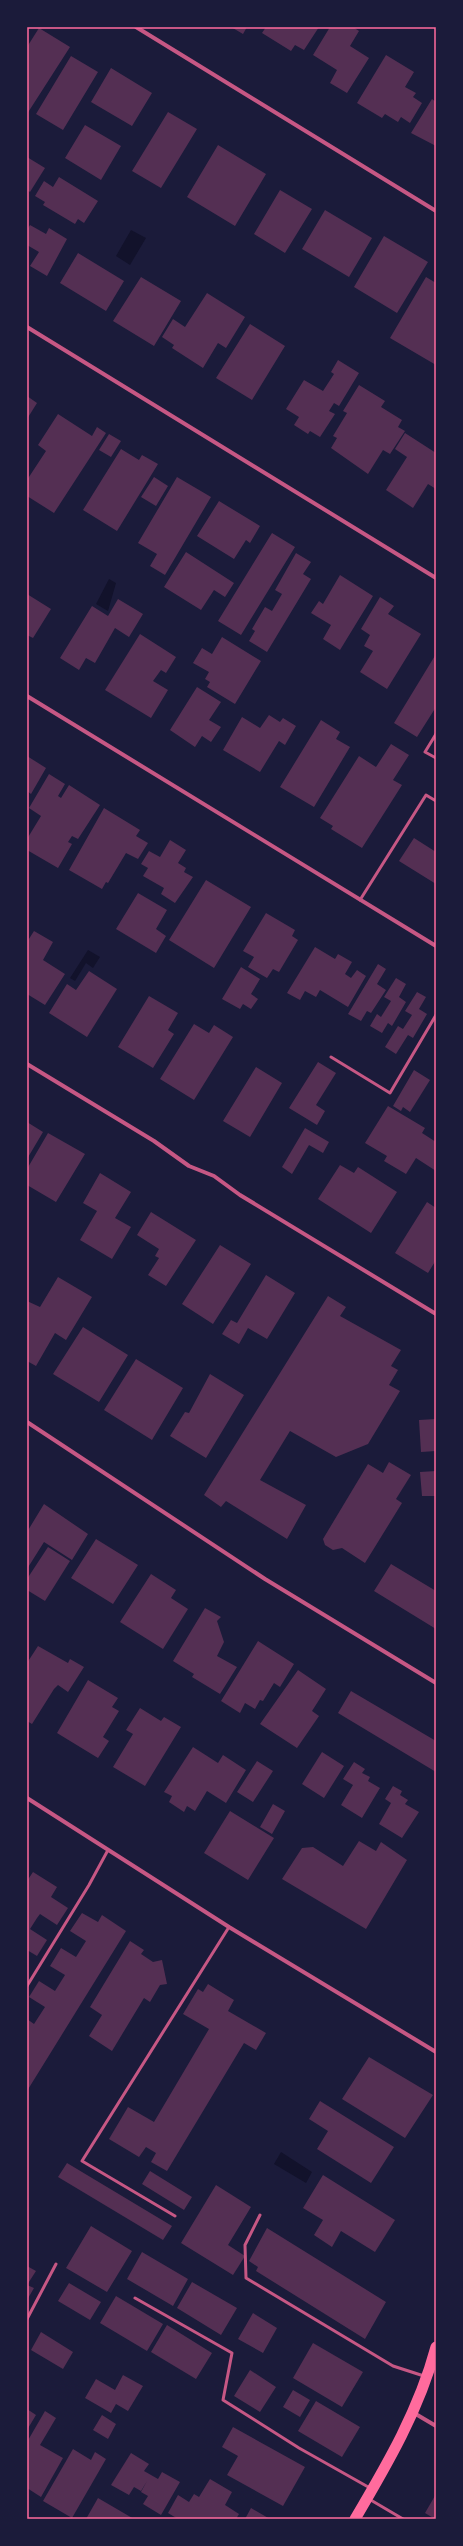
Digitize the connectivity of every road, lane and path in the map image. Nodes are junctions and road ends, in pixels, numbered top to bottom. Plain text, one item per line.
1 (136, 27) edge
2 (436, 211) edge
3 (27, 327) edge
4 (436, 578) edge
5 (27, 696) edge
6 (436, 734) edge
7 (436, 758) edge
8 (436, 801) edge
9 (360, 900) junction
10 (436, 946) edge
11 (436, 1015) edge
12 (331, 1057) dead end
13 (27, 1064) edge
14 (436, 1314) edge
15 (27, 1422) edge
16 (436, 1683) edge
17 (27, 1798) edge
18 (108, 1850) junction
19 (229, 1927) junction
20 (27, 1986) edge
21 (436, 2052) edge
22 (260, 2215) dead end
23 (176, 2216) dead end
24 (56, 2264) dead end
25 (135, 2298) dead end
26 (27, 2319) edge
27 (436, 2347) edge
28 (428, 2378) junction
29 (413, 2413) junction
30 (436, 2426) edge
31 (370, 2494) junction
32 (355, 2519) edge
33 (403, 2519) edge

1 - 2 street
3 - 4 street
5 - 9 street
6 - 7 lane
8 - 9 lane
9 - 10 street
11 - 12 lane
13 - 14 street
15 - 16 street
17 - 18 street
18 - 19 street
18 - 20 lane
19 - 21 street
19 - 23 lane
22 - 28 lane
24 - 26 lane
25 - 31 lane
27 - 28 highway
28 - 29 highway
29 - 30 street
29 - 31 highway
31 - 32 highway
31 - 33 lane

